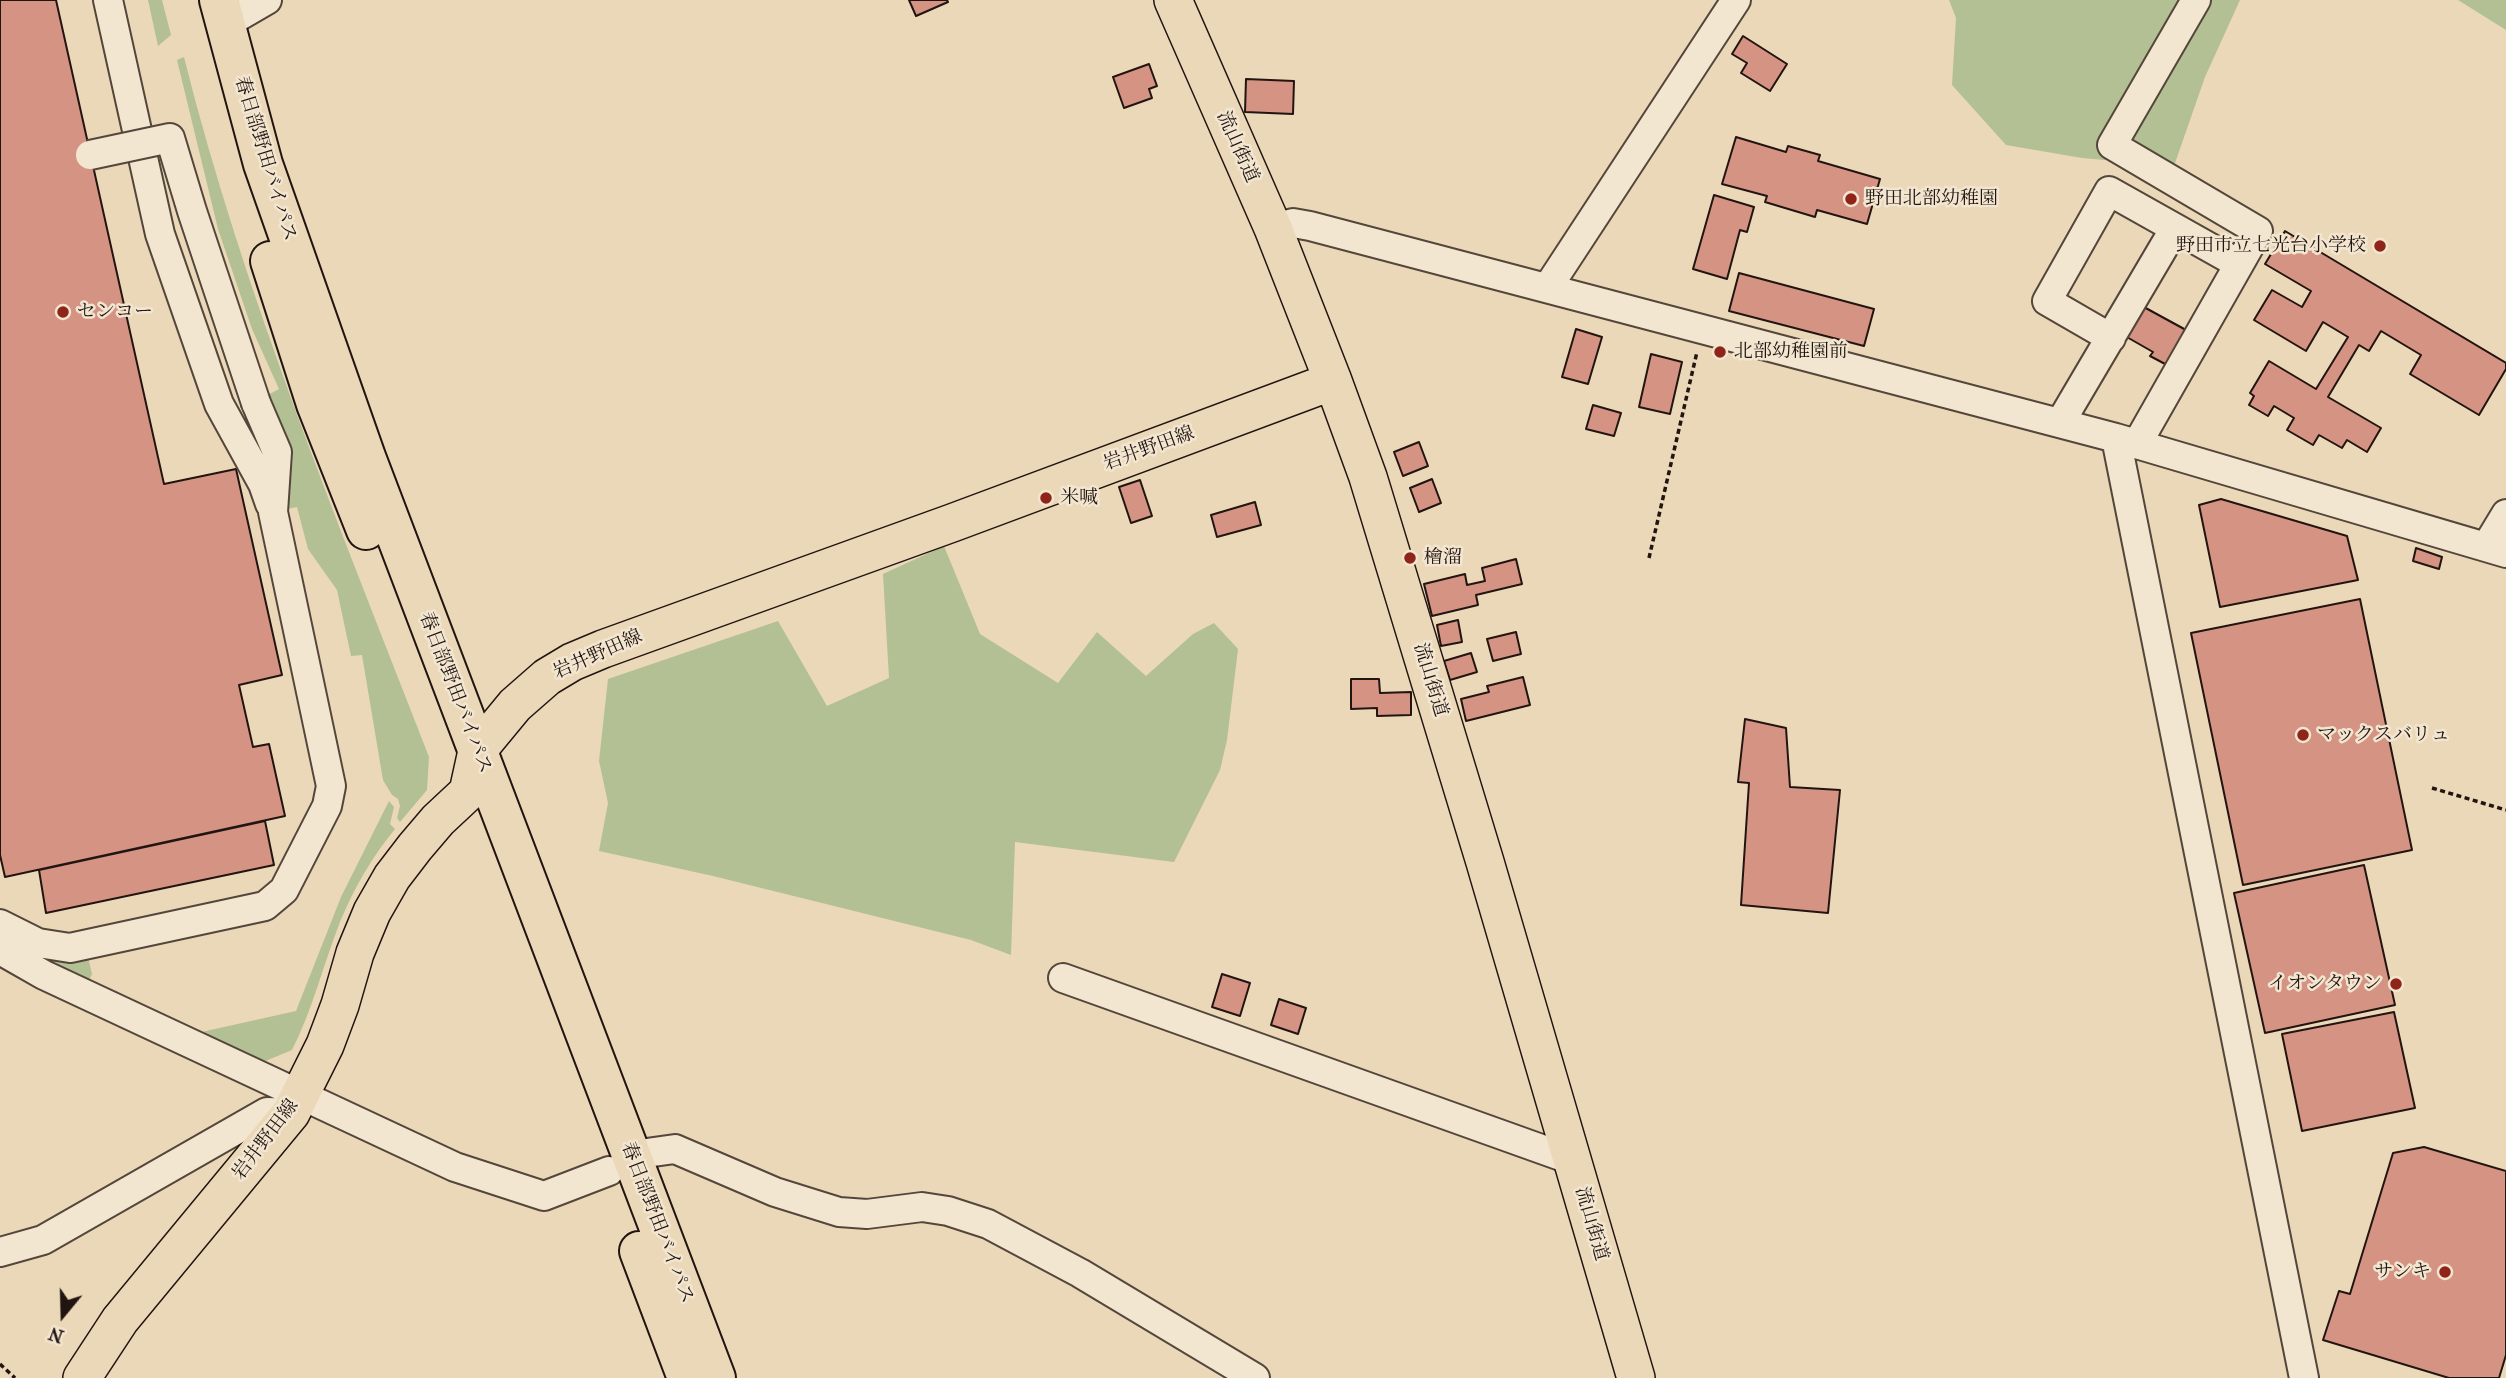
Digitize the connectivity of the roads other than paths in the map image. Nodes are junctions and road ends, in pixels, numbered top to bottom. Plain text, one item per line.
1 (108, 0) edge
2 (195, 0) edge
3 (267, 0) edge
4 (1172, 0) edge
5 (1736, 0) edge
6 (2196, 0) edge
7 (221, 12) edge
8 (90, 155) dead end
9 (1273, 228) junction
10 (2175, 228) junction
11 (2239, 264) junction
12 (1548, 287) junction
13 (2111, 338) junction
14 (1333, 380) junction
15 (2060, 423) junction
16 (2126, 441) junction
17 (273, 512) junction
18 (2506, 514) edge
19 (2496, 550) edge
20 (477, 751) junction
21 (468, 792) junction
22 (0, 924) edge
23 (0, 950) edge
24 (1063, 978) dead end
25 (296, 1104) junction
26 (1572, 1160) junction
27 (621, 1163) junction
28 (0, 1252) edge
29 (82, 1378) edge
30 (687, 1378) edge
31 (716, 1378) edge
32 (1255, 1378) edge
33 (1636, 1378) edge
34 (2304, 1378) edge

1 - 17 street
2 - 21 highway, 春日部野田バイパス
3 - 7 street
4 - 9 main road, 流山街道
5 - 12 street
6 - 11 street
7 - 20 highway, 春日部野田バイパス
8 - 17 street, bridge
9 - 12 street
9 - 14 main road, 流山街道
10 - 11 street
10 - 13 street
10 - 13 street
11 - 16 street
12 - 15 street
13 - 15 street
14 - 20 main road, 岩井野田線
14 - 26 main road, 流山街道
15 - 16 street
16 - 19 street
16 - 34 street
17 - 22 street
18 - 19 street
20 - 21 main road, 岩井野田線
20 - 27 highway, 春日部野田バイパス
21 - 25 main road, 岩井野田線
21 - 27 highway, 春日部野田バイパス
23 - 25 street
24 - 26 street
25 - 27 street
25 - 28 street
25 - 29 main road, 岩井野田線
26 - 33 main road, 流山街道
27 - 30 highway, 春日部野田バイパス
27 - 31 highway, 春日部野田バイパス
27 - 32 street

